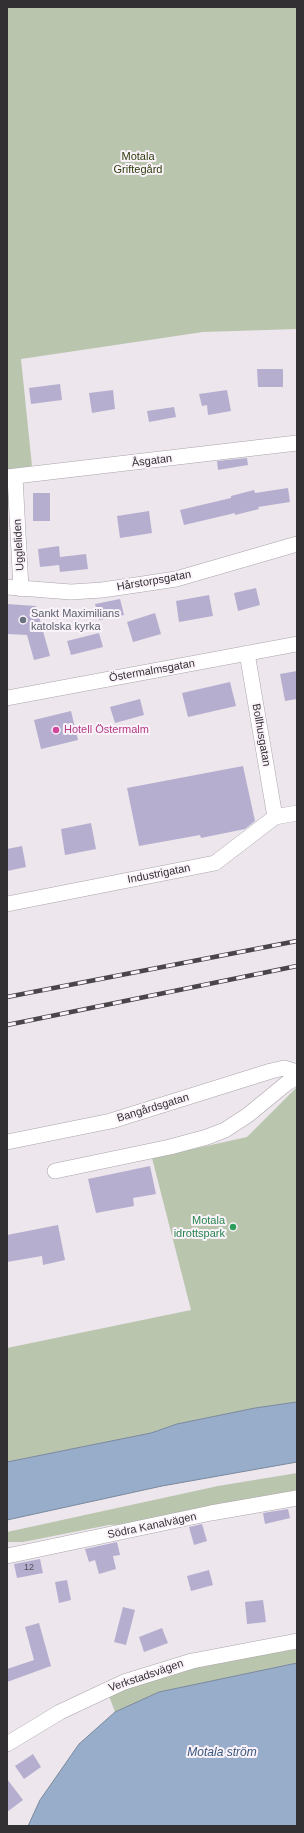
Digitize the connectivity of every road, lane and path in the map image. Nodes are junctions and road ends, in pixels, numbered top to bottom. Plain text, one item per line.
1 (297, 443) edge
2 (11, 477) edge
3 (297, 544) edge
4 (14, 588) edge
5 (297, 644) edge
6 (247, 653) junction
7 (7, 698) edge
8 (297, 813) edge
9 (275, 817) junction
10 (7, 904) edge
11 (297, 1072) edge
12 (297, 1077) edge
13 (7, 1142) edge
14 (55, 1171) dead end
15 (297, 1498) edge
16 (7, 1556) edge
17 (297, 1641) edge
18 (7, 1744) edge

1 - 2 street, Åsgatan
2 - 4 street, Uggleliden
3 - 4 street, Hårstorpsgatan
5 - 6 street, Östermalmsgatan
6 - 7 street, Östermalmsgatan
6 - 9 street, Bollhusgatan
8 - 9 street, Industrigatan
9 - 10 street, Industrigatan
11 - 13 street, Bangårdsgatan
12 - 14 street
15 - 16 street, Södra Kanalvägen
17 - 18 street, Verkstadsvägen

